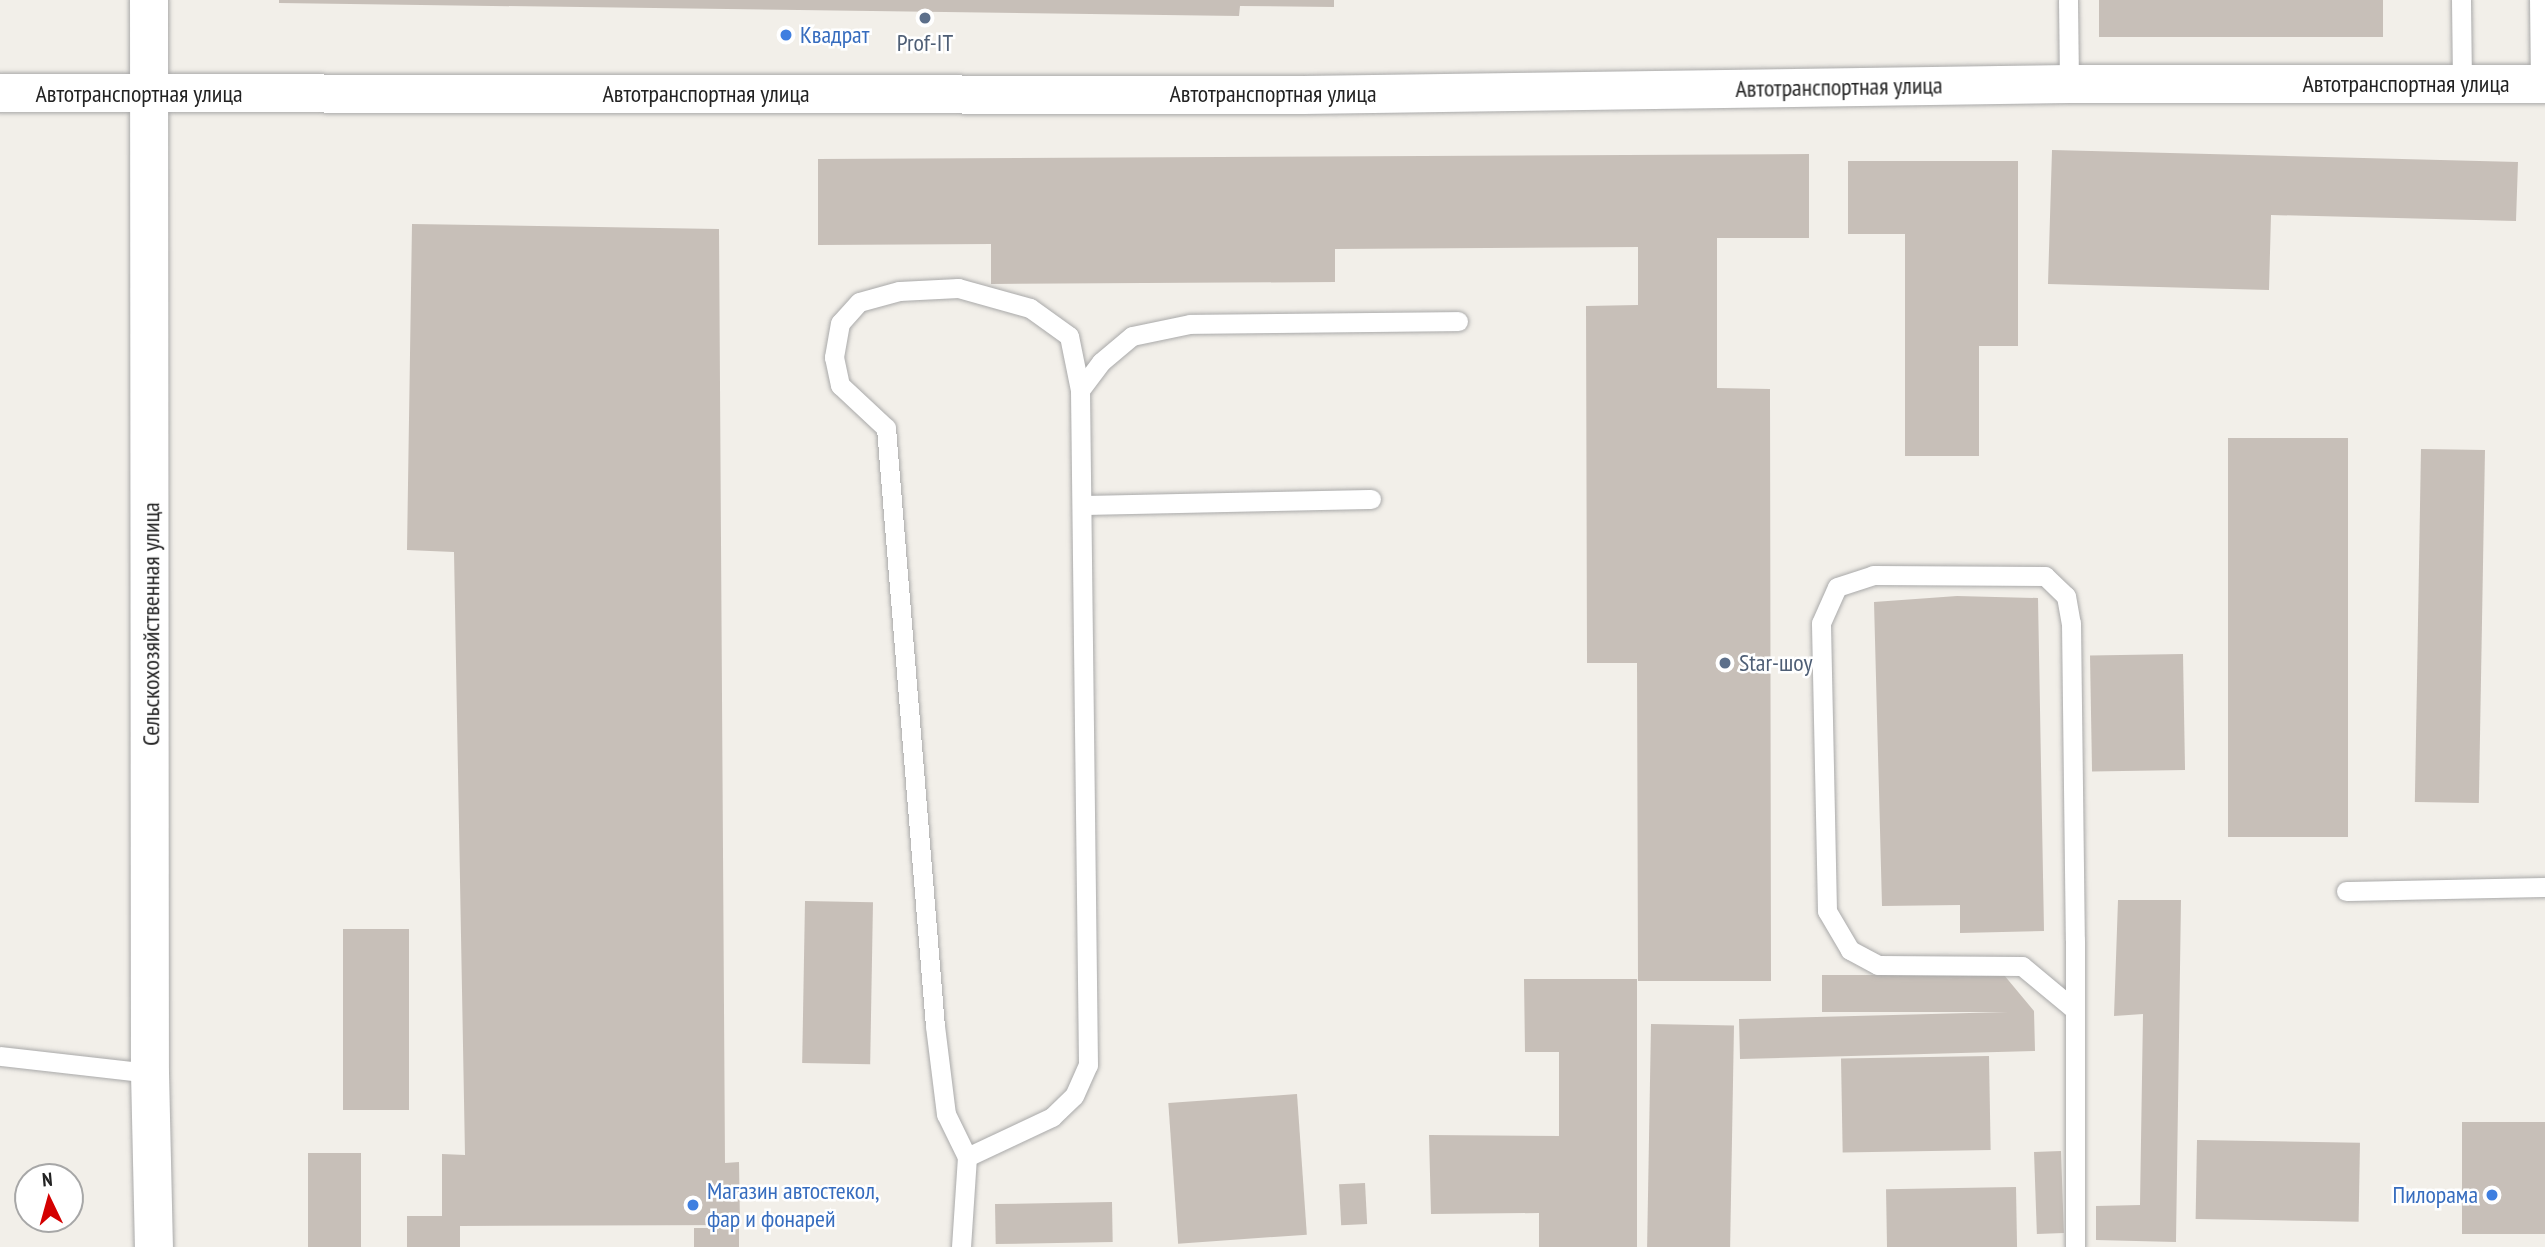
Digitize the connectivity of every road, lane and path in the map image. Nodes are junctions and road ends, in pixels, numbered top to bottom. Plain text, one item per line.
1 (149, 0) edge
2 (2068, 0) edge
3 (2461, 0) edge
4 (2539, 0) edge
5 (2069, 83) junction
6 (2462, 84) junction
7 (2543, 84) edge
8 (0, 93) edge
9 (149, 94) junction
10 (1458, 321) dead end
11 (1080, 390) junction
12 (1371, 499) dead end
13 (1082, 505) junction
14 (2545, 887) edge
15 (2346, 891) dead end
16 (2075, 1010) junction
17 (0, 1056) edge
18 (150, 1073) junction
19 (967, 1157) junction
20 (154, 1247) edge
21 (961, 1247) edge
22 (2075, 1247) edge

1 - 9 street, Сельскохозяйственная улица
2 - 5 lane
3 - 6 lane
4 - 7 lane
5 - 6 street, Автотранспортная улица
5 - 9 street, Автотранспортная улица
6 - 7 street, Автотранспортная улица
8 - 9 street, Автотранспортная улица
9 - 18 street, Сельскохозяйственная улица
10 - 11 lane
11 - 13 lane
11 - 19 lane
12 - 13 lane
13 - 19 lane
14 - 15 lane
16 - 16 lane
16 - 22 lane
17 - 18 lane
18 - 20 street, Сельскохозяйственная улица
19 - 21 lane

